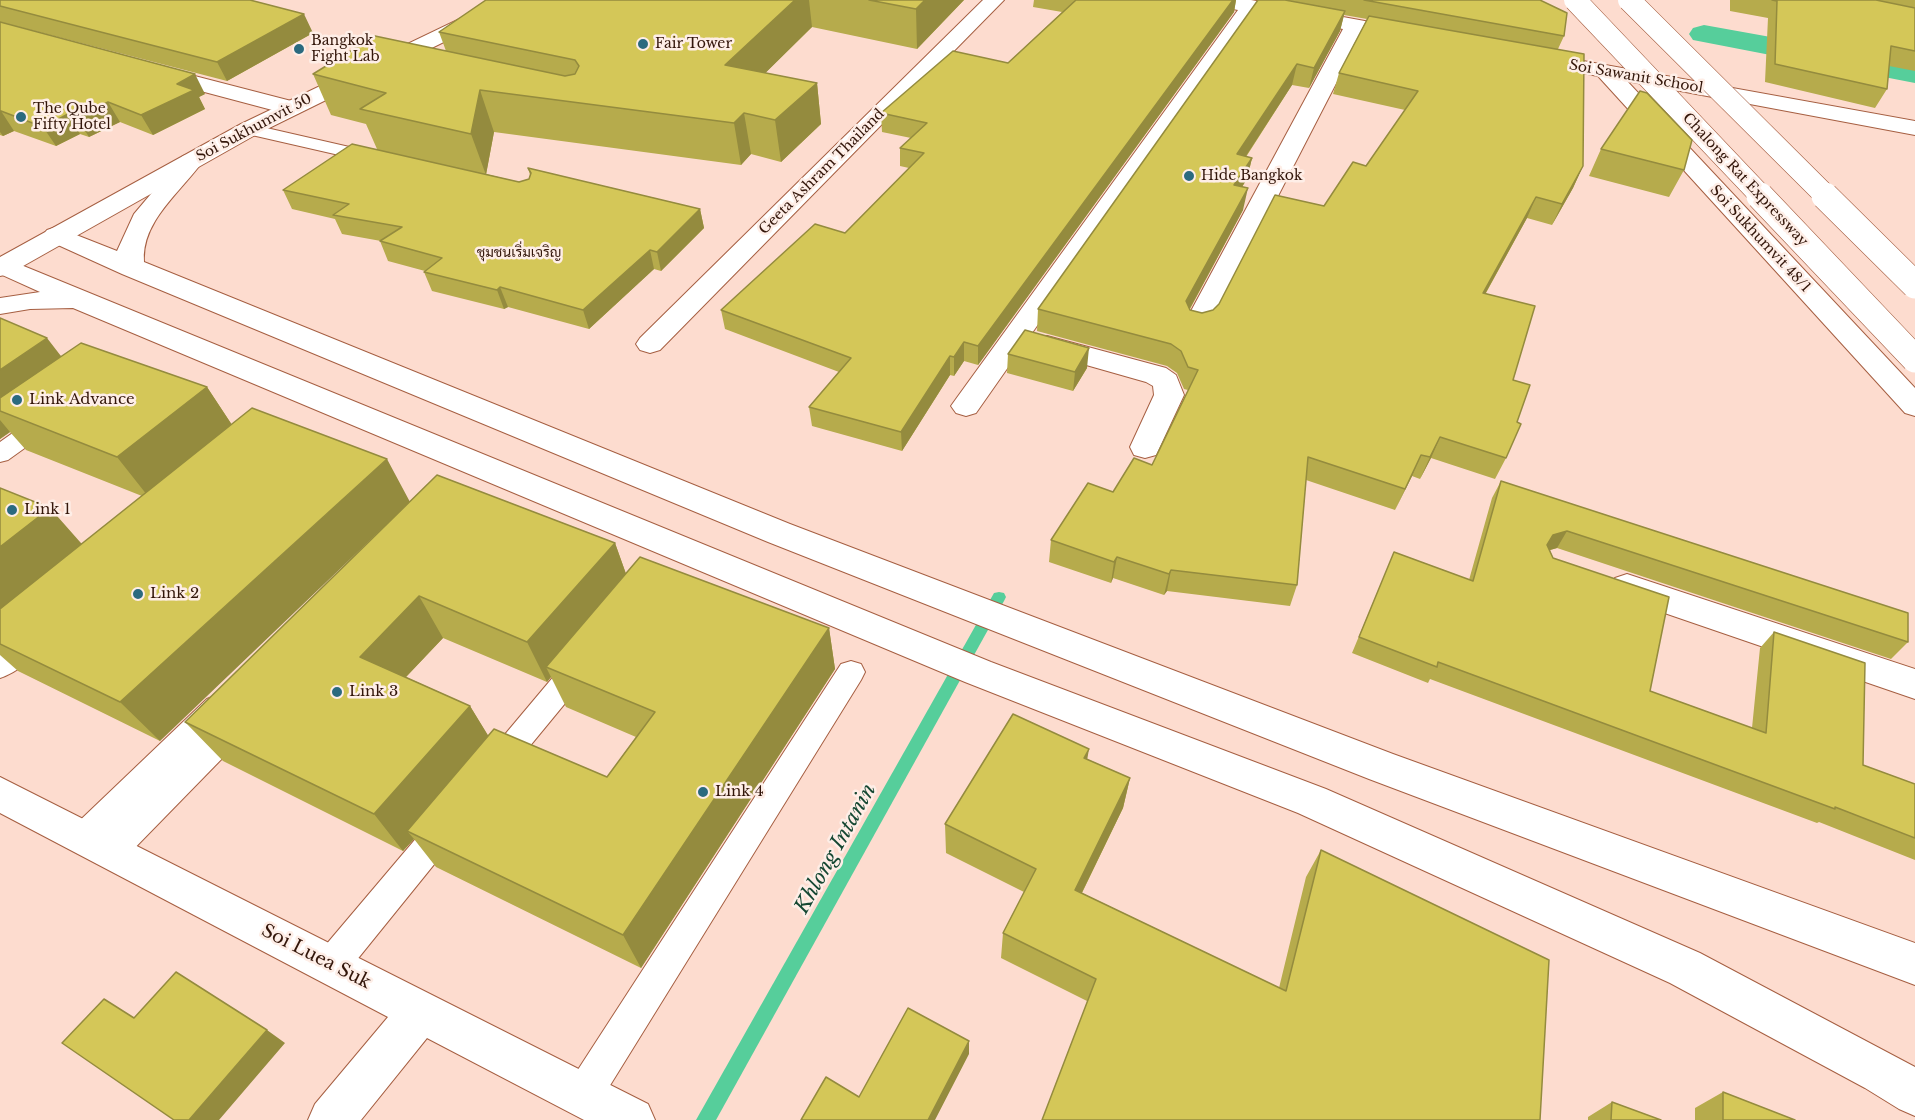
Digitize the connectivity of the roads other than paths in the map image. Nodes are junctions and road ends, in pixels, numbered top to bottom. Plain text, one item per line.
1 (514, 0) edge
2 (994, 0) edge
3 (1215, 0) edge
4 (1575, 0) edge
5 (1629, 0) edge
6 (1251, 6) junction
7 (1355, 26) junction
8 (1424, 38) edge
9 (1514, 55) edge
10 (381, 65) junction
11 (134, 66) edge
12 (1605, 72) junction
13 (400, 78) edge
14 (291, 108) junction
15 (1915, 128) edge
16 (249, 129) junction
17 (191, 161) junction
18 (387, 161) edge
19 (56, 236) junction
20 (131, 258) junction
21 (2, 267) edge
22 (1915, 285) edge
23 (78, 300) junction
24 (0, 306) edge
25 (1198, 324) edge
26 (1016, 336) junction
27 (650, 344) dead end
28 (1915, 359) edge
29 (66, 406) edge
30 (966, 406) dead end
31 (1915, 406) edge
32 (1145, 447) dead end
33 (0, 454) edge
34 (1601, 578) edge
35 (0, 640) edge
36 (597, 645) edge
37 (0, 667) edge
38 (851, 672) dead end
39 (1915, 684) edge
40 (244, 699) edge
41 (0, 794) edge
42 (97, 844) junction
43 (1915, 964) edge
44 (331, 965) junction
45 (421, 1011) junction
46 (1915, 1093) edge
47 (583, 1095) junction
48 (331, 1120) edge
49 (631, 1120) edge

1 - 10 main road, Soi Sukhumvit 50
2 - 27 main road, Geeta Ashram Thailand
3 - 6 main road
4 - 28 main road, Chalong Rat Expressway, bridge
5 - 22 main road, bridge
6 - 7 main road
6 - 26 main road
7 - 8 main road
7 - 25 main road
9 - 12 main road, Soi Sawanit School
10 - 13 main road
10 - 14 main road, Soi Sukhumvit 50
11 - 14 main road
12 - 15 main road, Soi Sawanit School
12 - 31 main road, Soi Sukhumvit 48/1
14 - 16 main road, Soi Sukhumvit 50
16 - 17 main road, Soi Sukhumvit 50
16 - 18 lane
17 - 19 main road, Soi Sukhumvit 50
17 - 20 main road
19 - 20 main road
19 - 21 main road, Soi Sukhumvit 50
20 - 43 main road
21 - 23 main road
23 - 24 main road
23 - 46 main road
26 - 30 main road
26 - 32 main road
29 - 33 lane
34 - 39 main road
35 - 37 lane
36 - 44 lane
38 - 47 lane
40 - 42 lane
41 - 42 main road, Soi Luea Suk
42 - 44 main road, Soi Luea Suk
44 - 45 main road, Soi Luea Suk
45 - 47 main road, Soi Luea Suk
45 - 48 main road
47 - 49 main road, Soi Luea Suk

